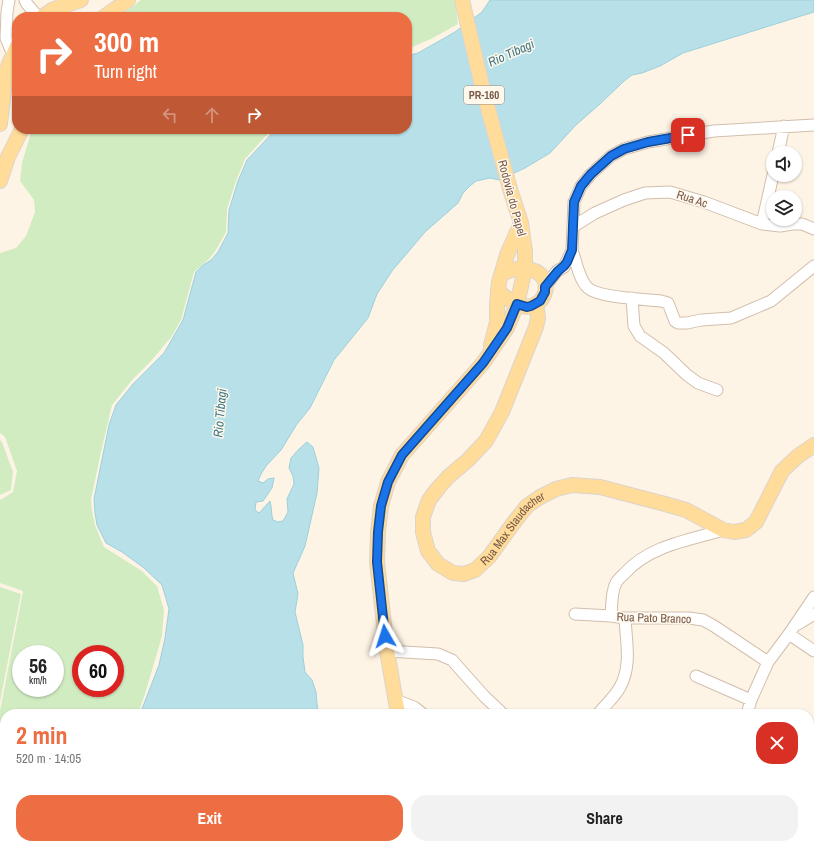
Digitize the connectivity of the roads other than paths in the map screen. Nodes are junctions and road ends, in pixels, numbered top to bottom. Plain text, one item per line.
1 (9, 0) edge
2 (25, 0) edge
3 (81, 0) edge
4 (128, 0) edge
5 (462, 0) edge
6 (34, 12) edge
7 (50, 12) edge
8 (111, 12) edge
9 (12, 48) edge
10 (12, 61) edge
11 (0, 124) edge
12 (814, 125) edge
13 (784, 126) junction
14 (20, 134) edge
15 (780, 146) edge
16 (0, 181) edge
17 (771, 182) edge
18 (521, 223) junction
19 (762, 224) junction
20 (574, 226) junction
21 (814, 229) edge
22 (572, 250) junction
23 (814, 266) edge
24 (525, 269) junction
25 (502, 273) junction
26 (543, 281) junction
27 (498, 291) junction
28 (632, 298) junction
29 (517, 304) junction
30 (536, 304) junction
31 (483, 363) junction
32 (718, 390) dead end
33 (814, 445) edge
34 (723, 530) junction
35 (814, 597) edge
36 (574, 614) dead end
37 (814, 614) edge
38 (611, 616) junction
39 (625, 618) junction
40 (792, 630) junction
41 (814, 651) edge
42 (387, 652) junction
43 (768, 662) junction
44 (696, 676) dead end
45 (395, 700) junction
46 (751, 700) junction
47 (397, 709) edge
48 (416, 709) edge
49 (498, 709) edge
50 (602, 709) edge
51 (748, 709) edge

1 - 9 street
2 - 6 street
3 - 7 main road
4 - 8 main road
5 - 18 main road, Rodovia do Papel / PR-160
10 - 11 main road
12 - 13 street
13 - 15 street
13 - 20 street
14 - 16 main road
17 - 19 street
18 - 24 main road, Rodovia do Papel / PR-160
18 - 25 main road
19 - 20 street, Rua Ac
19 - 21 street, Rua Ac
20 - 22 street
22 - 26 street
22 - 28 street
23 - 28 street
24 - 25 main road
24 - 26 main road
24 - 29 main road, Rodovia do Papel / PR-160
25 - 27 main road
26 - 30 main road
27 - 29 main road
27 - 31 main road
28 - 32 street
29 - 30 main road
29 - 31 main road, Rodovia do Papel / PR-160
30 - 34 main road, Rua Max Staudacher
31 - 42 main road, Rodovia do Papel / PR-160
33 - 34 main road, Rua Max Staudacher
34 - 38 street, Rua Pato Branco
35 - 40 street
36 - 38 street
37 - 40 street
38 - 39 street, Rua Pato Branco
39 - 43 street, Rua Pato Branco
39 - 50 street
40 - 41 street
40 - 43 street
42 - 45 main road, Rodovia do Papel / PR-160
42 - 49 street
43 - 46 street
44 - 46 street
45 - 47 main road, Rodovia do Papel / PR-160
45 - 48 street
46 - 51 street

